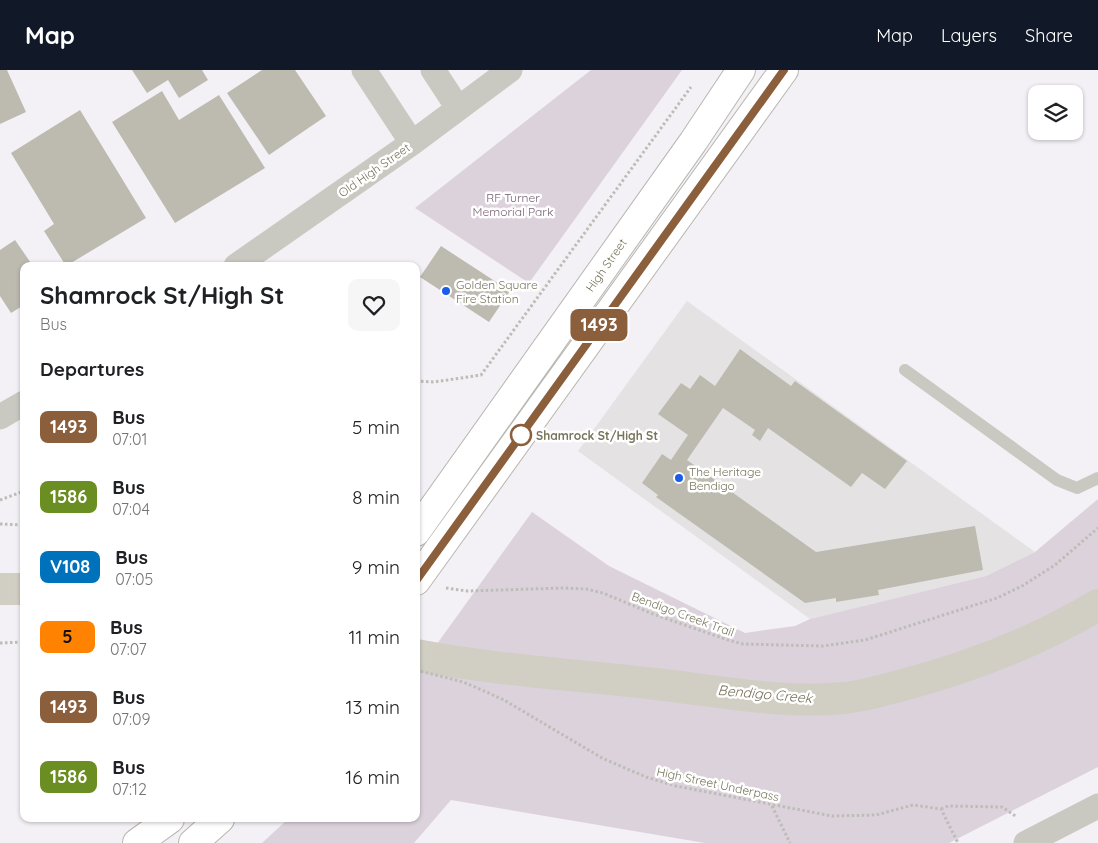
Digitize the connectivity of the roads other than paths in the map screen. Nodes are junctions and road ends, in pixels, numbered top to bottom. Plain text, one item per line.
1 (364, 70) edge
2 (433, 70) edge
3 (510, 70) edge
4 (741, 70) edge
5 (784, 70) edge
6 (458, 108) junction
7 (412, 143) junction
8 (242, 262) edge
9 (905, 370) dead end
10 (20, 405) edge
11 (0, 417) edge
12 (1098, 478) edge
13 (420, 526) edge
14 (429, 584) edge
15 (1098, 806) edge
16 (166, 822) edge
17 (217, 822) edge
18 (1035, 839) edge
19 (137, 843) edge
20 (193, 843) edge

1 - 7 street
2 - 6 street
3 - 6 street, Old High Street
4 - 13 highway, High Street
5 - 14 highway
6 - 7 street, Old High Street
7 - 8 street, Old High Street
9 - 12 lane
10 - 11 street
15 - 18 street
16 - 19 highway
17 - 20 highway

